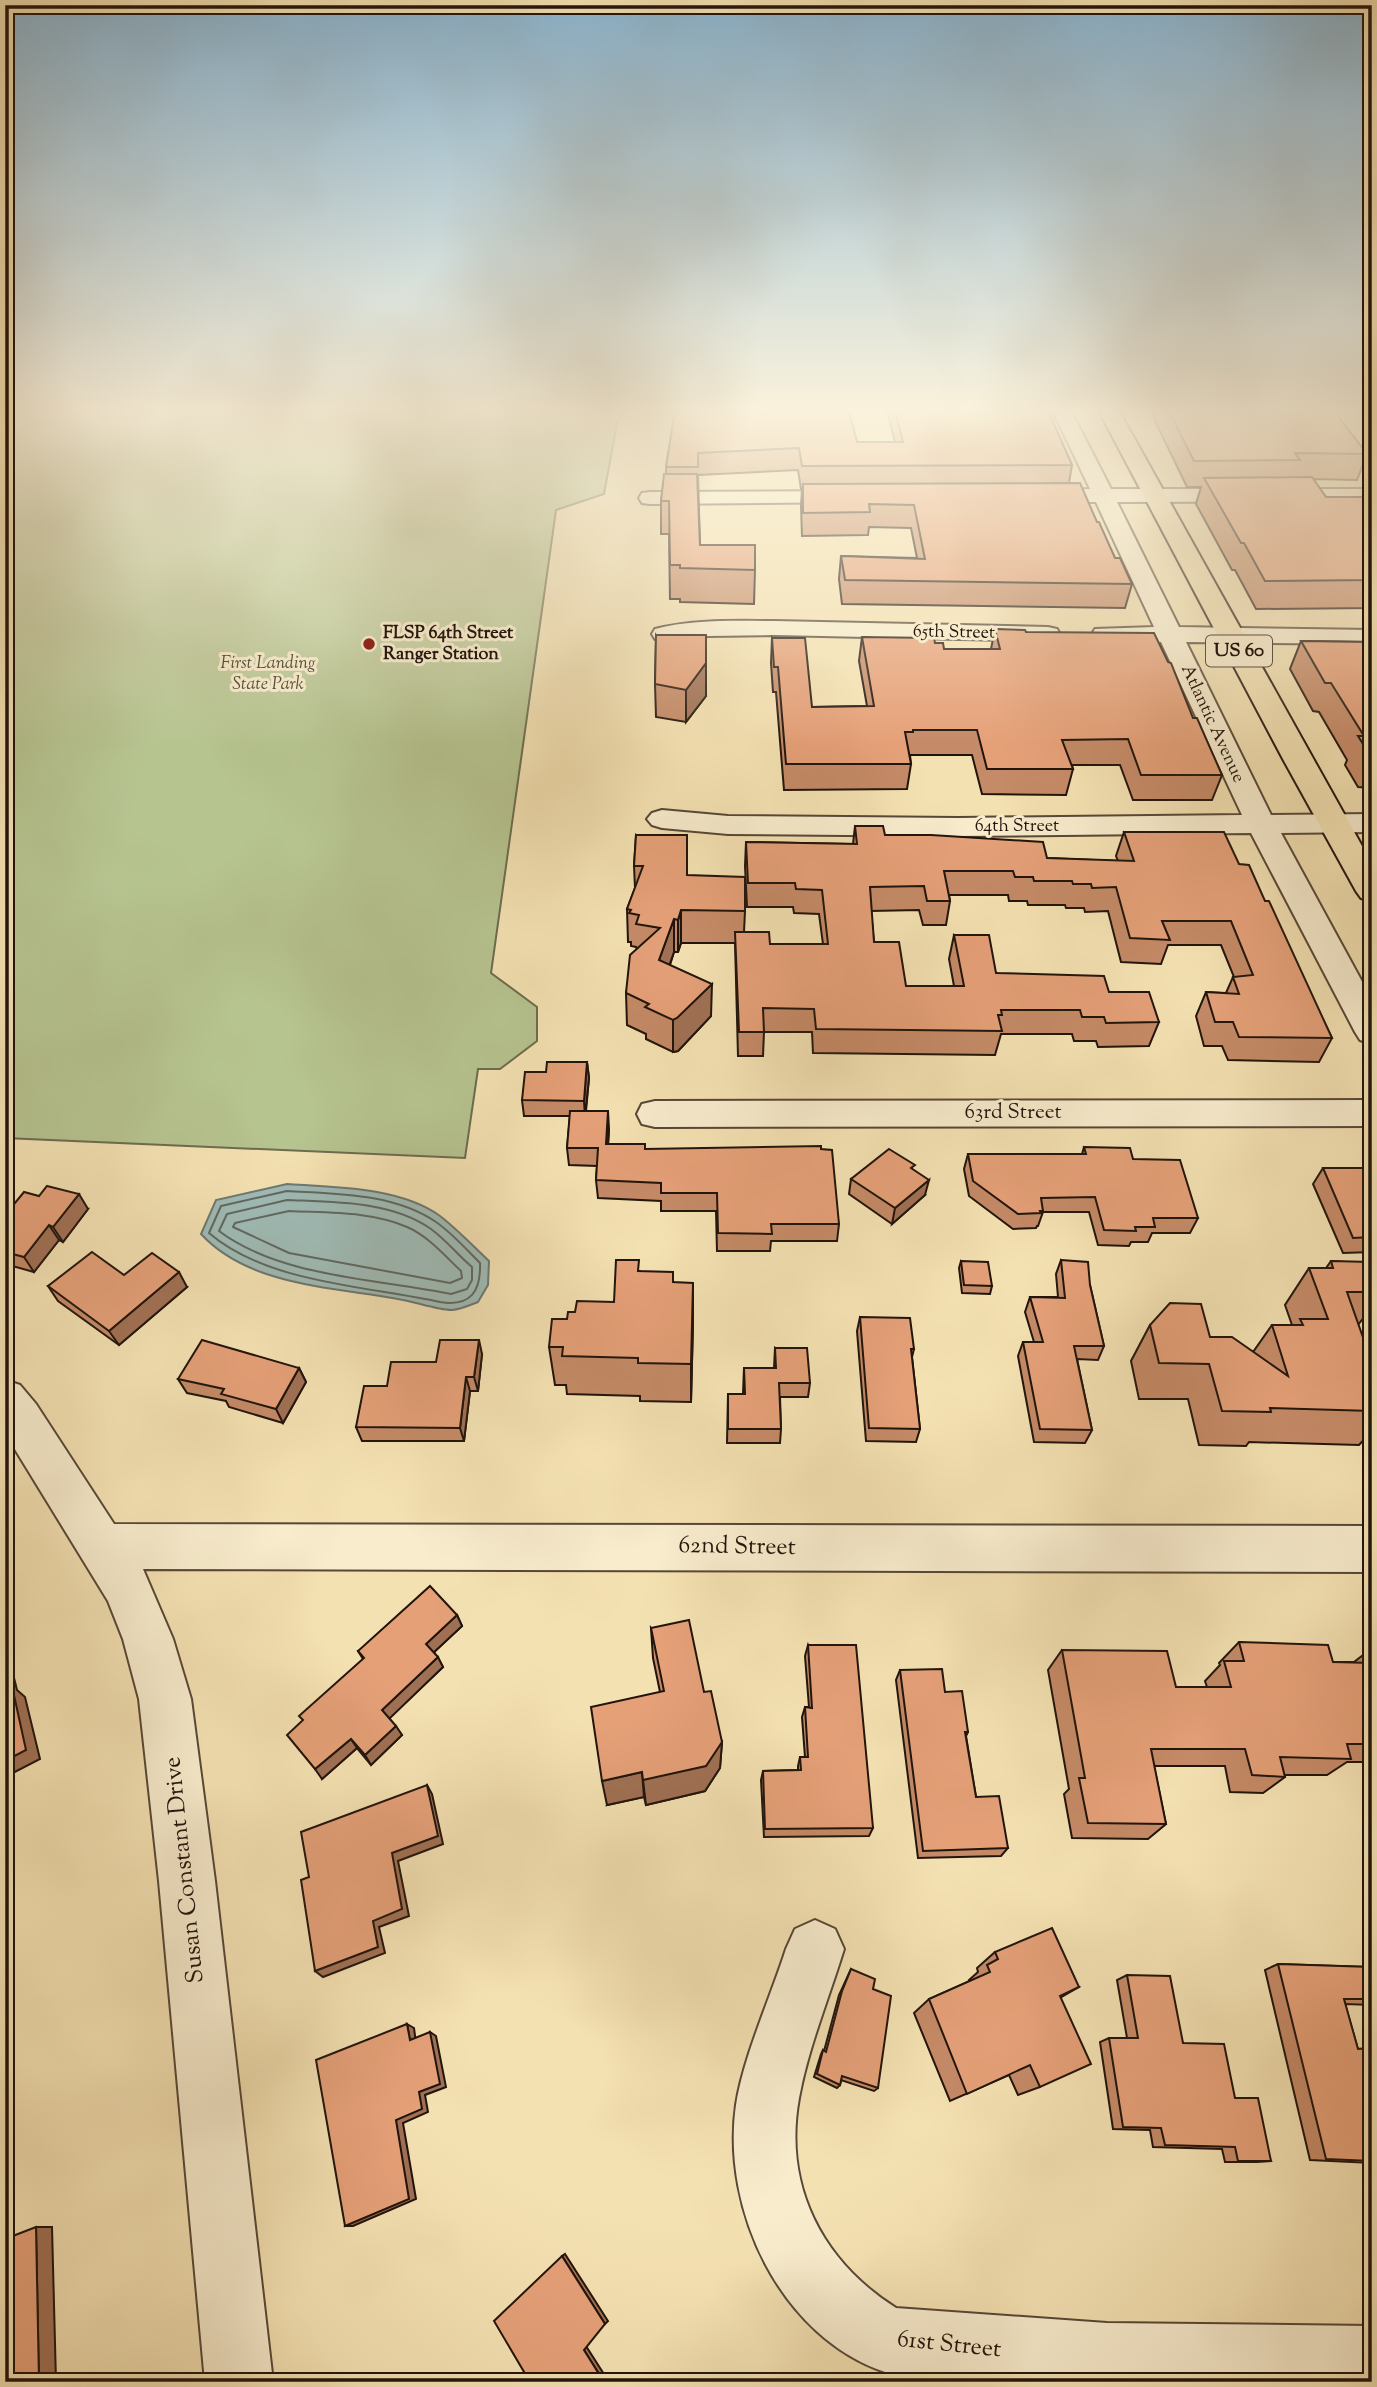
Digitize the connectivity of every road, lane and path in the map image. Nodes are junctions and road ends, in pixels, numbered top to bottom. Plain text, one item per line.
1 (1117, 522) edge
2 (1169, 522) edge
3 (664, 634) edge
4 (1170, 635) junction
5 (1230, 636) junction
6 (1372, 637) edge
7 (662, 818) dead end
8 (1372, 823) edge
9 (1333, 824) junction
10 (1261, 826) junction
11 (1372, 891) edge
12 (1372, 1032) edge
13 (1372, 1112) edge
14 (655, 1114) dead end
15 (5, 1399) edge
16 (103, 1547) junction
17 (1372, 1549) edge
18 (815, 1949) dead end
19 (1372, 2360) edge
20 (239, 2382) edge

1 - 4 street, Atlantic Avenue
2 - 5 highway, US 60
3 - 4 street, 65th Street
4 - 5 street, 65th Street
4 - 10 street, Atlantic Avenue
5 - 6 street, 65th Street
5 - 9 highway, US 60
7 - 10 street, 64th Street
8 - 9 street, 64th Street
9 - 10 street, 64th Street
9 - 11 highway, US 60
10 - 12 street, Atlantic Avenue
13 - 14 street, 63rd Street
15 - 16 street, Susan Constant Drive
16 - 17 street, 62nd Street
16 - 20 street, Susan Constant Drive
18 - 19 street, 61st Street

